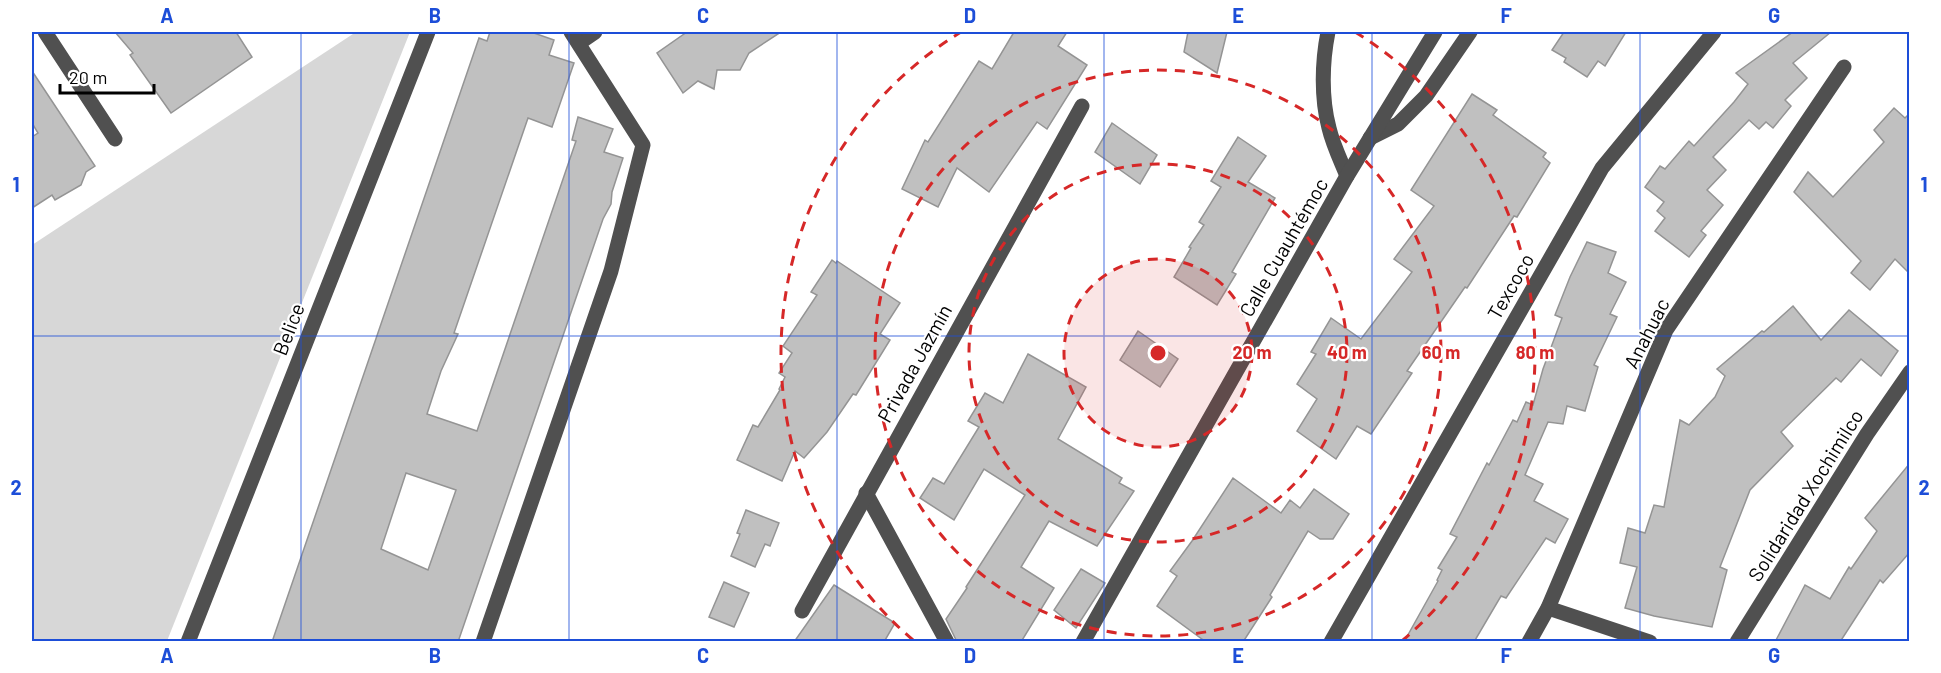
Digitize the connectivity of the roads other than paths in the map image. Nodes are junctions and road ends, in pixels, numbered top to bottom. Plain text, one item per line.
1 (45, 32) edge
2 (428, 32) edge
3 (595, 32) edge
4 (1328, 32) edge
5 (1435, 32) edge
6 (1470, 32) edge
7 (1714, 32) edge
8 (575, 37) edge
9 (1844, 67) dead end
10 (1082, 106) dead end
11 (1370, 138) junction
12 (115, 139) dead end
13 (1347, 176) junction
14 (1910, 372) edge
15 (866, 493) junction
16 (1548, 608) junction
17 (802, 611) dead end
18 (188, 642) edge
19 (483, 642) edge
20 (947, 642) edge
21 (1083, 642) edge
22 (1331, 642) edge
23 (1529, 642) edge
24 (1650, 642) edge
25 (1737, 642) edge

1 - 12 street
2 - 18 street, Belice
3 - 8 street
4 - 13 street
5 - 11 street, Calle Cuauhtémoc
6 - 11 street
7 - 22 street, Texcoco
8 - 19 street
9 - 16 street, Anahuac
10 - 15 street, Privada Jazmín
11 - 13 street, Calle Cuauhtémoc
13 - 21 street, Calle Cuauhtémoc
14 - 25 street, Solidaridad Xochimilco
15 - 17 street, Privada Jazmín
15 - 20 street
16 - 23 street, Anahuac
16 - 24 street

